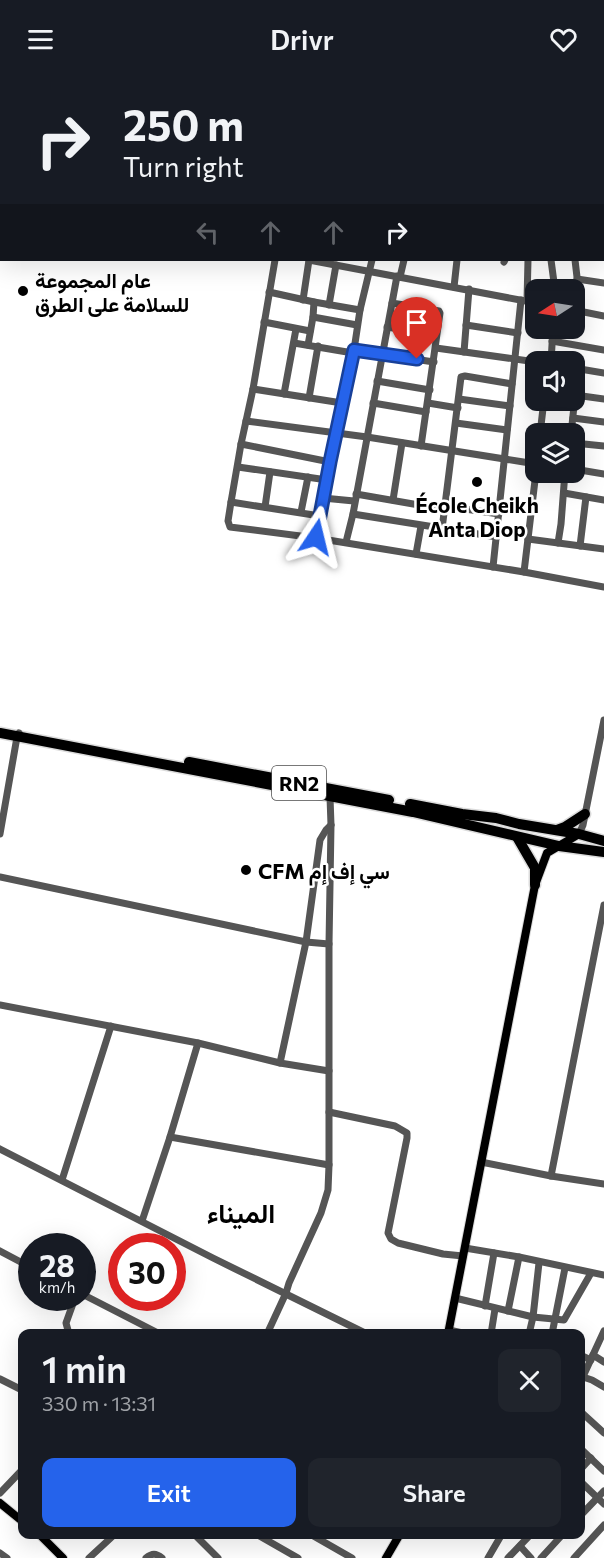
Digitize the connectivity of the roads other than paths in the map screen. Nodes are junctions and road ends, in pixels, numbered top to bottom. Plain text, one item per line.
1 (275, 261) edge
2 (309, 261) edge
3 (319, 261) edge
4 (372, 261) edge
5 (404, 261) edge
6 (458, 261) edge
7 (528, 261) edge
8 (551, 261) edge
9 (575, 261) edge
10 (340, 263) edge
11 (369, 271) junction
12 (398, 276) junction
13 (554, 279) edge
14 (577, 279) edge
15 (585, 280) edge
16 (604, 283) edge
17 (454, 287) junction
18 (469, 289) junction
19 (269, 292) junction
20 (303, 300) junction
21 (524, 300) junction
22 (314, 302) junction
23 (392, 303) junction
24 (329, 304) junction
25 (360, 310) junction
26 (585, 312) edge
27 (314, 316) junction
28 (604, 316) edge
29 (264, 322) junction
30 (357, 325) junction
31 (466, 325) junction
32 (387, 327) junction
33 (296, 328) junction
34 (310, 331) junction
35 (518, 333) junction
36 (436, 335) junction
37 (552, 341) joint
38 (294, 343) junction
39 (308, 345) junction
40 (318, 346) junction
41 (436, 348) junction
42 (604, 350) edge
43 (552, 351) edge
44 (353, 352) junction
45 (464, 352) junction
46 (382, 353) junction
47 (515, 359) junction
48 (525, 360) edge
49 (434, 362) junction
50 (585, 370) edge
51 (604, 373) edge
52 (377, 381) junction
53 (512, 384) junction
54 (253, 389) junction
55 (430, 390) junction
56 (284, 394) junction
57 (585, 396) edge
58 (309, 398) junction
59 (459, 399) junction
60 (604, 399) edge
61 (342, 403) junction
62 (373, 403) junction
63 (428, 403) junction
64 (510, 406) junction
65 (458, 408) junction
66 (574, 411) edge
67 (426, 412) junction
68 (573, 418) junction
69 (246, 421) junction
70 (604, 422) edge
71 (456, 423) junction
72 (572, 423) edge
73 (507, 430) junction
74 (336, 434) junction
75 (367, 437) junction
76 (402, 443) junction
77 (241, 444) junction
78 (585, 444) edge
79 (422, 446) junction
80 (604, 446) edge
81 (453, 451) junction
82 (504, 459) junction
83 (330, 462) junction
84 (525, 462) edge
85 (238, 467) junction
86 (585, 471) edge
87 (270, 472) junction
88 (604, 474) edge
89 (308, 477) junction
90 (327, 480) junction
91 (535, 483) edge
92 (564, 483) edge
93 (564, 493) junction
94 (355, 497) junction
95 (586, 497) junction
96 (323, 498) junction
97 (393, 500) junction
98 (604, 500) edge
99 (231, 501) junction
100 (445, 506) junction
101 (265, 507) junction
102 (301, 512) junction
103 (352, 514) junction
104 (499, 514) junction
105 (320, 516) junction
106 (421, 526) junction
107 (442, 529) junction
108 (316, 537) junction
109 (497, 537) junction
110 (528, 539) junction
111 (346, 542) junction
112 (558, 543) junction
113 (580, 546) junction
114 (604, 549) edge
115 (416, 554) junction
116 (493, 567) junction
117 (524, 572) junction
118 (604, 587) edge
119 (604, 720) edge
120 (0, 728) edge
121 (0, 733) edge
122 (18, 734) junction
123 (330, 797) junction
124 (585, 814) junction
125 (331, 825) junction
126 (557, 830) junction
127 (0, 834) edge
128 (579, 834) junction
129 (517, 837) junction
130 (604, 841) edge
131 (559, 846) junction
132 (604, 852) edge
133 (0, 877) edge
134 (535, 885) junction
135 (604, 905) edge
136 (306, 942) junction
137 (329, 944) junction
138 (0, 1005) edge
139 (111, 1026) junction
140 (198, 1043) junction
141 (280, 1063) junction
142 (329, 1071) junction
143 (329, 1112) junction
144 (170, 1137) junction
145 (0, 1149) edge
146 (481, 1162) junction
147 (329, 1165) junction
148 (551, 1176) junction
149 (62, 1180) junction
150 (604, 1184) edge
151 (142, 1221) junction
152 (0, 1251) edge
153 (464, 1252) junction
154 (494, 1253) junction
155 (519, 1257) junction
156 (18, 1261) edge
157 (539, 1263) junction
158 (565, 1268) junction
159 (591, 1273) junction
160 (604, 1275) edge
161 (286, 1293) junction
162 (455, 1298) junction
163 (96, 1301) edge
164 (485, 1306) junction
165 (495, 1309) junction
166 (70, 1311) edge
167 (508, 1311) junction
168 (533, 1317) junction
169 (555, 1320) junction
170 (68, 1329) edge
171 (150, 1329) edge
172 (269, 1329) edge
173 (357, 1329) edge
174 (449, 1329) edge
175 (492, 1329) edge
176 (530, 1329) edge
177 (553, 1329) edge
178 (604, 1331) edge
179 (585, 1356) edge
180 (592, 1357) junction
181 (604, 1362) edge
182 (585, 1370) edge
183 (0, 1379) edge
184 (585, 1380) edge
185 (604, 1387) edge
186 (18, 1388) edge
187 (585, 1416) edge
188 (604, 1433) edge
189 (585, 1453) edge
190 (591, 1458) junction
191 (585, 1465) edge
192 (604, 1471) edge
193 (18, 1474) edge
194 (585, 1486) edge
195 (604, 1491) edge
196 (0, 1493) edge
197 (597, 1498) junction
198 (0, 1503) edge
199 (604, 1504) edge
200 (585, 1510) edge
201 (18, 1518) edge
202 (604, 1526) edge
203 (598, 1532) junction
204 (604, 1538) edge
205 (44, 1539) edge
206 (110, 1539) edge
207 (199, 1539) edge
208 (265, 1539) edge
209 (319, 1539) edge
210 (397, 1539) edge
211 (499, 1539) edge
212 (526, 1539) edge
213 (558, 1539) edge
214 (520, 1546) junction
215 (0, 1553) edge
216 (490, 1557) edge
217 (7, 1558) edge
218 (63, 1558) edge
219 (89, 1558) edge
220 (146, 1558) edge
221 (162, 1558) edge
222 (218, 1558) edge
223 (298, 1558) edge
224 (352, 1558) edge
225 (386, 1558) edge
226 (508, 1558) edge
227 (531, 1558) edge
228 (541, 1558) edge
229 (574, 1558) edge

1 - 19 street
2 - 20 street
3 - 10 street
4 - 11 street
5 - 12 street
6 - 17 street
7 - 21 street
8 - 13 street
9 - 14 street
10 - 11 street
10 - 24 street
11 - 12 street
11 - 25 street
12 - 17 street
12 - 23 street
15 - 16 street
17 - 18 street
18 - 21 street
18 - 31 street
19 - 20 street
19 - 29 street
20 - 22 street
21 - 35 street
22 - 24 street
22 - 27 street
23 - 32 street
23 - 36 street
24 - 25 street
25 - 30 street
26 - 28 street
27 - 30 street
27 - 34 street
29 - 33 street
29 - 54 street
30 - 44 street
31 - 35 street
31 - 45 street
32 - 36 street
32 - 46 street
33 - 34 street
33 - 38 street
34 - 39 street
35 - 47 street
36 - 41 street
37 - 42 street
37 - 43 street
38 - 39 street
38 - 56 street
39 - 40 street
40 - 44 street
40 - 58 street
41 - 45 street
41 - 49 street
44 - 46 street
44 - 61 street
45 - 47 street
46 - 49 street
46 - 52 street
47 - 48 street
47 - 53 street
49 - 55 street
50 - 51 street
52 - 55 street
52 - 62 street
53 - 59 street
53 - 64 street
54 - 56 street
54 - 69 street
55 - 63 street
56 - 58 street
57 - 60 street
58 - 61 street
59 - 64 street
59 - 65 street
61 - 74 street
62 - 67 street
62 - 75 street
63 - 65 street
63 - 67 street
64 - 73 street
65 - 71 street
66 - 68 street
67 - 79 street
68 - 70 street
68 - 72 street
69 - 74 street
69 - 77 street
71 - 73 street
71 - 81 street
73 - 82 street
74 - 75 street
74 - 83 street
75 - 76 street
75 - 94 street
76 - 79 street
76 - 97 street
77 - 83 street
77 - 85 street
78 - 80 street
79 - 81 street
81 - 82 street
81 - 100 street
82 - 84 street
82 - 104 street
83 - 90 street
85 - 87 street
85 - 99 street
86 - 88 street
87 - 89 street
87 - 101 street
89 - 90 street
89 - 102 street
90 - 96 street
91 - 110 street
92 - 93 street
93 - 95 street
93 - 112 street
94 - 96 street
94 - 97 street
94 - 103 street
95 - 98 street
95 - 113 street
96 - 105 street
97 - 100 street
99 - 101 street
99 - 108 street
100 - 104 street
100 - 107 street
101 - 102 street
102 - 105 street
103 - 106 street
103 - 111 street
104 - 109 street
105 - 108 street
106 - 107 street
106 - 115 street
107 - 109 street
108 - 111 street
109 - 116 street
110 - 112 street
110 - 117 street
111 - 115 street
112 - 113 street
113 - 114 street
115 - 116 street
116 - 117 street
117 - 118 street
119 - 124 street
120 - 122 highway, RN2
121 - 122 highway, RN2
122 - 123 highway, RN2
122 - 126 highway, RN2
122 - 127 street
123 - 125 street
123 - 129 highway, RN2
124 - 126 highway
124 - 128 street
125 - 136 street
125 - 137 street
126 - 128 highway, RN2
128 - 130 highway, RN2
128 - 131 main road
129 - 131 highway, RN2
129 - 134 highway
131 - 132 highway, RN2
131 - 134 main road
133 - 136 street
134 - 146 main road
135 - 148 street
136 - 137 street
136 - 141 street
137 - 142 street
138 - 139 street
139 - 140 street
139 - 149 street
140 - 141 street
140 - 144 street
141 - 142 street
142 - 143 street
143 - 147 street
143 - 153 street
144 - 147 street
144 - 151 street
145 - 149 street
146 - 148 street
146 - 153 main road
147 - 161 street
148 - 150 street
149 - 151 street
151 - 161 street
152 - 156 street
153 - 154 street
153 - 162 main road
154 - 155 street
154 - 164 street
155 - 157 street
155 - 167 street
157 - 158 street
157 - 168 street
158 - 159 street
158 - 169 street
159 - 160 street
159 - 169 street
161 - 172 street
161 - 173 street
162 - 164 street
162 - 174 main road
163 - 171 street
164 - 165 street
165 - 167 street
165 - 175 street
166 - 170 street
167 - 168 street
168 - 169 street
168 - 176 street
169 - 177 street
178 - 180 street
179 - 180 street
180 - 181 street
180 - 182 street
183 - 186 street
184 - 185 street
187 - 188 street
189 - 190 street
190 - 191 street
190 - 192 street
193 - 196 street
194 - 197 street
195 - 197 street
197 - 199 street
197 - 200 street
198 - 201 main road
202 - 203 street
203 - 204 street
203 - 229 street
205 - 218 main road
206 - 219 street
207 - 222 street
208 - 223 street
209 - 224 street
210 - 225 main road
211 - 216 street
212 - 214 street
213 - 228 street
214 - 226 street
214 - 227 street
215 - 217 street
220 - 221 street

